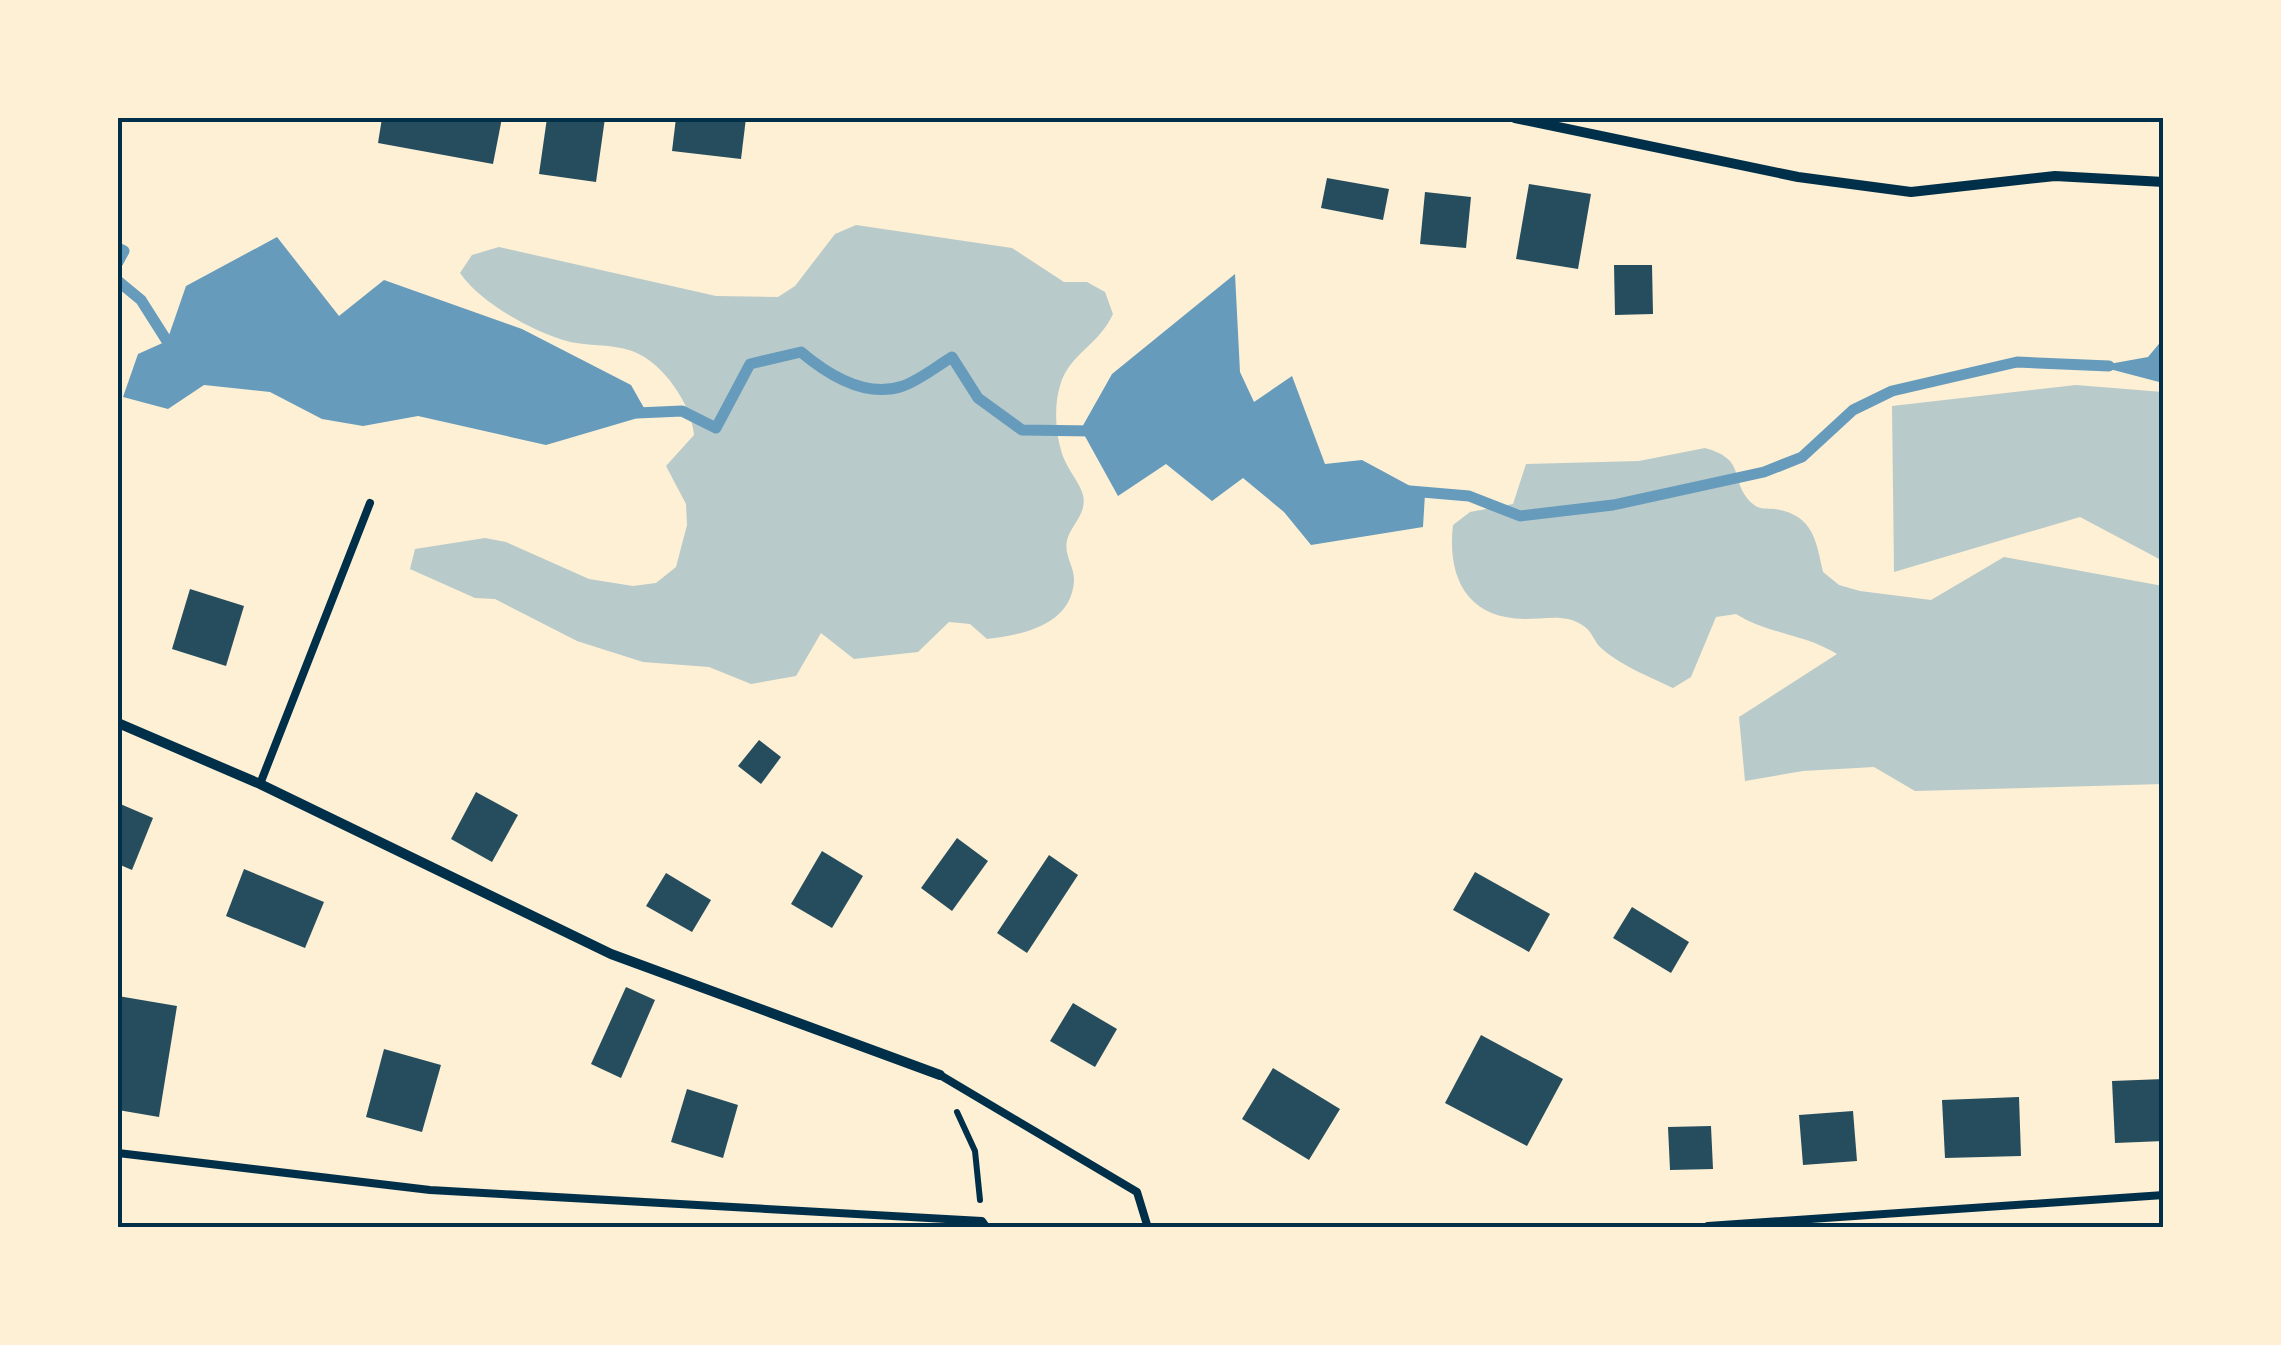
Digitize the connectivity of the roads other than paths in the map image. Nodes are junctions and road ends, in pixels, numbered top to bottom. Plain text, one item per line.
1 (1515, 118) edge
2 (2164, 182) edge
3 (370, 503) dead end
4 (118, 723) edge
5 (260, 784) junction
6 (940, 1075) joint
7 (118, 1154) edge
8 (2164, 1195) edge
9 (985, 1224) edge
10 (1708, 1226) edge
11 (1148, 1228) edge

1 - 2 street
3 - 5 lane
4 - 5 street
5 - 6 street
6 - 11 lane
7 - 9 lane
8 - 10 lane

